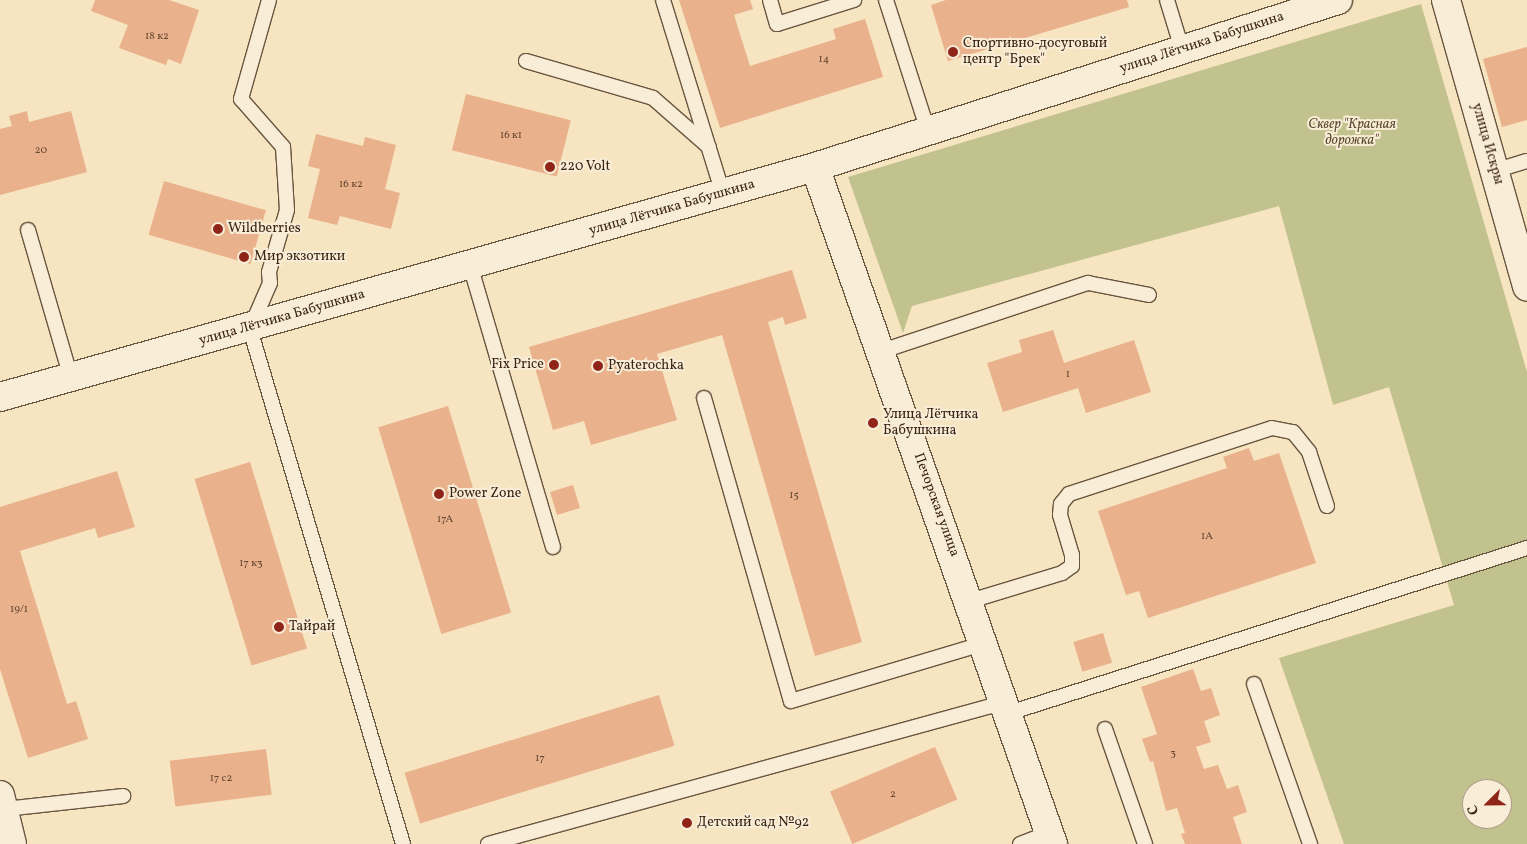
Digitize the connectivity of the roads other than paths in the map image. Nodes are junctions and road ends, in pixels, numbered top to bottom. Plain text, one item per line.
1 (269, 0) edge
2 (663, 0) edge
3 (770, 0) edge
4 (854, 0) edge
5 (886, 0) edge
6 (1167, 0) edge
7 (1338, 0) edge
8 (1446, 0) edge
9 (1182, 50) junction
10 (526, 61) dead end
11 (928, 131) junction
12 (709, 147) junction
13 (1527, 161) edge
14 (815, 167) junction
15 (1494, 171) junction
16 (723, 194) junction
17 (28, 230) dead end
18 (470, 264) junction
19 (1527, 287) edge
20 (1149, 295) dead end
21 (250, 329) junction
22 (882, 351) junction
23 (70, 376) junction
24 (0, 397) edge
25 (704, 398) dead end
26 (1327, 506) dead end
27 (553, 548) dead end
28 (1527, 548) edge
29 (970, 601) junction
30 (985, 643) junction
31 (1254, 684) dead end
32 (1008, 707) junction
33 (1105, 729) dead end
34 (123, 796) dead end
35 (5, 823) edge
36 (1051, 838) edge
37 (403, 844) edge
38 (488, 844) edge
39 (1020, 844) edge
40 (1145, 844) edge
41 (1310, 844) edge

1 - 21 lane
2 - 12 lane
3 - 4 lane
5 - 11 lane
6 - 9 lane
7 - 9 main road, улица Лётчика Бабушкина
8 - 15 main road, улица Искры
9 - 11 main road, улица Лётчика Бабушкина
10 - 12 lane
11 - 14 main road, улица Лётчика Бабушкина
12 - 16 lane
13 - 15 lane
14 - 16 main road, улица Лётчика Бабушкина
14 - 22 main road, Печорская улица
15 - 19 main road, улица Искры
16 - 18 main road, улица Лётчика Бабушкина
17 - 23 lane
18 - 21 main road, улица Лётчика Бабушкина
18 - 27 lane
20 - 22 lane
21 - 23 main road, улица Лётчика Бабушкина
21 - 37 lane
22 - 29 main road, Печорская улица
23 - 24 main road, улица Лётчика Бабушкина
25 - 30 lane
26 - 29 lane
28 - 32 lane
29 - 30 main road, Печорская улица
30 - 32 main road, Печорская улица
31 - 41 lane
32 - 36 main road, Печорская улица
32 - 38 lane
33 - 40 lane
34 - 35 lane
36 - 39 lane

